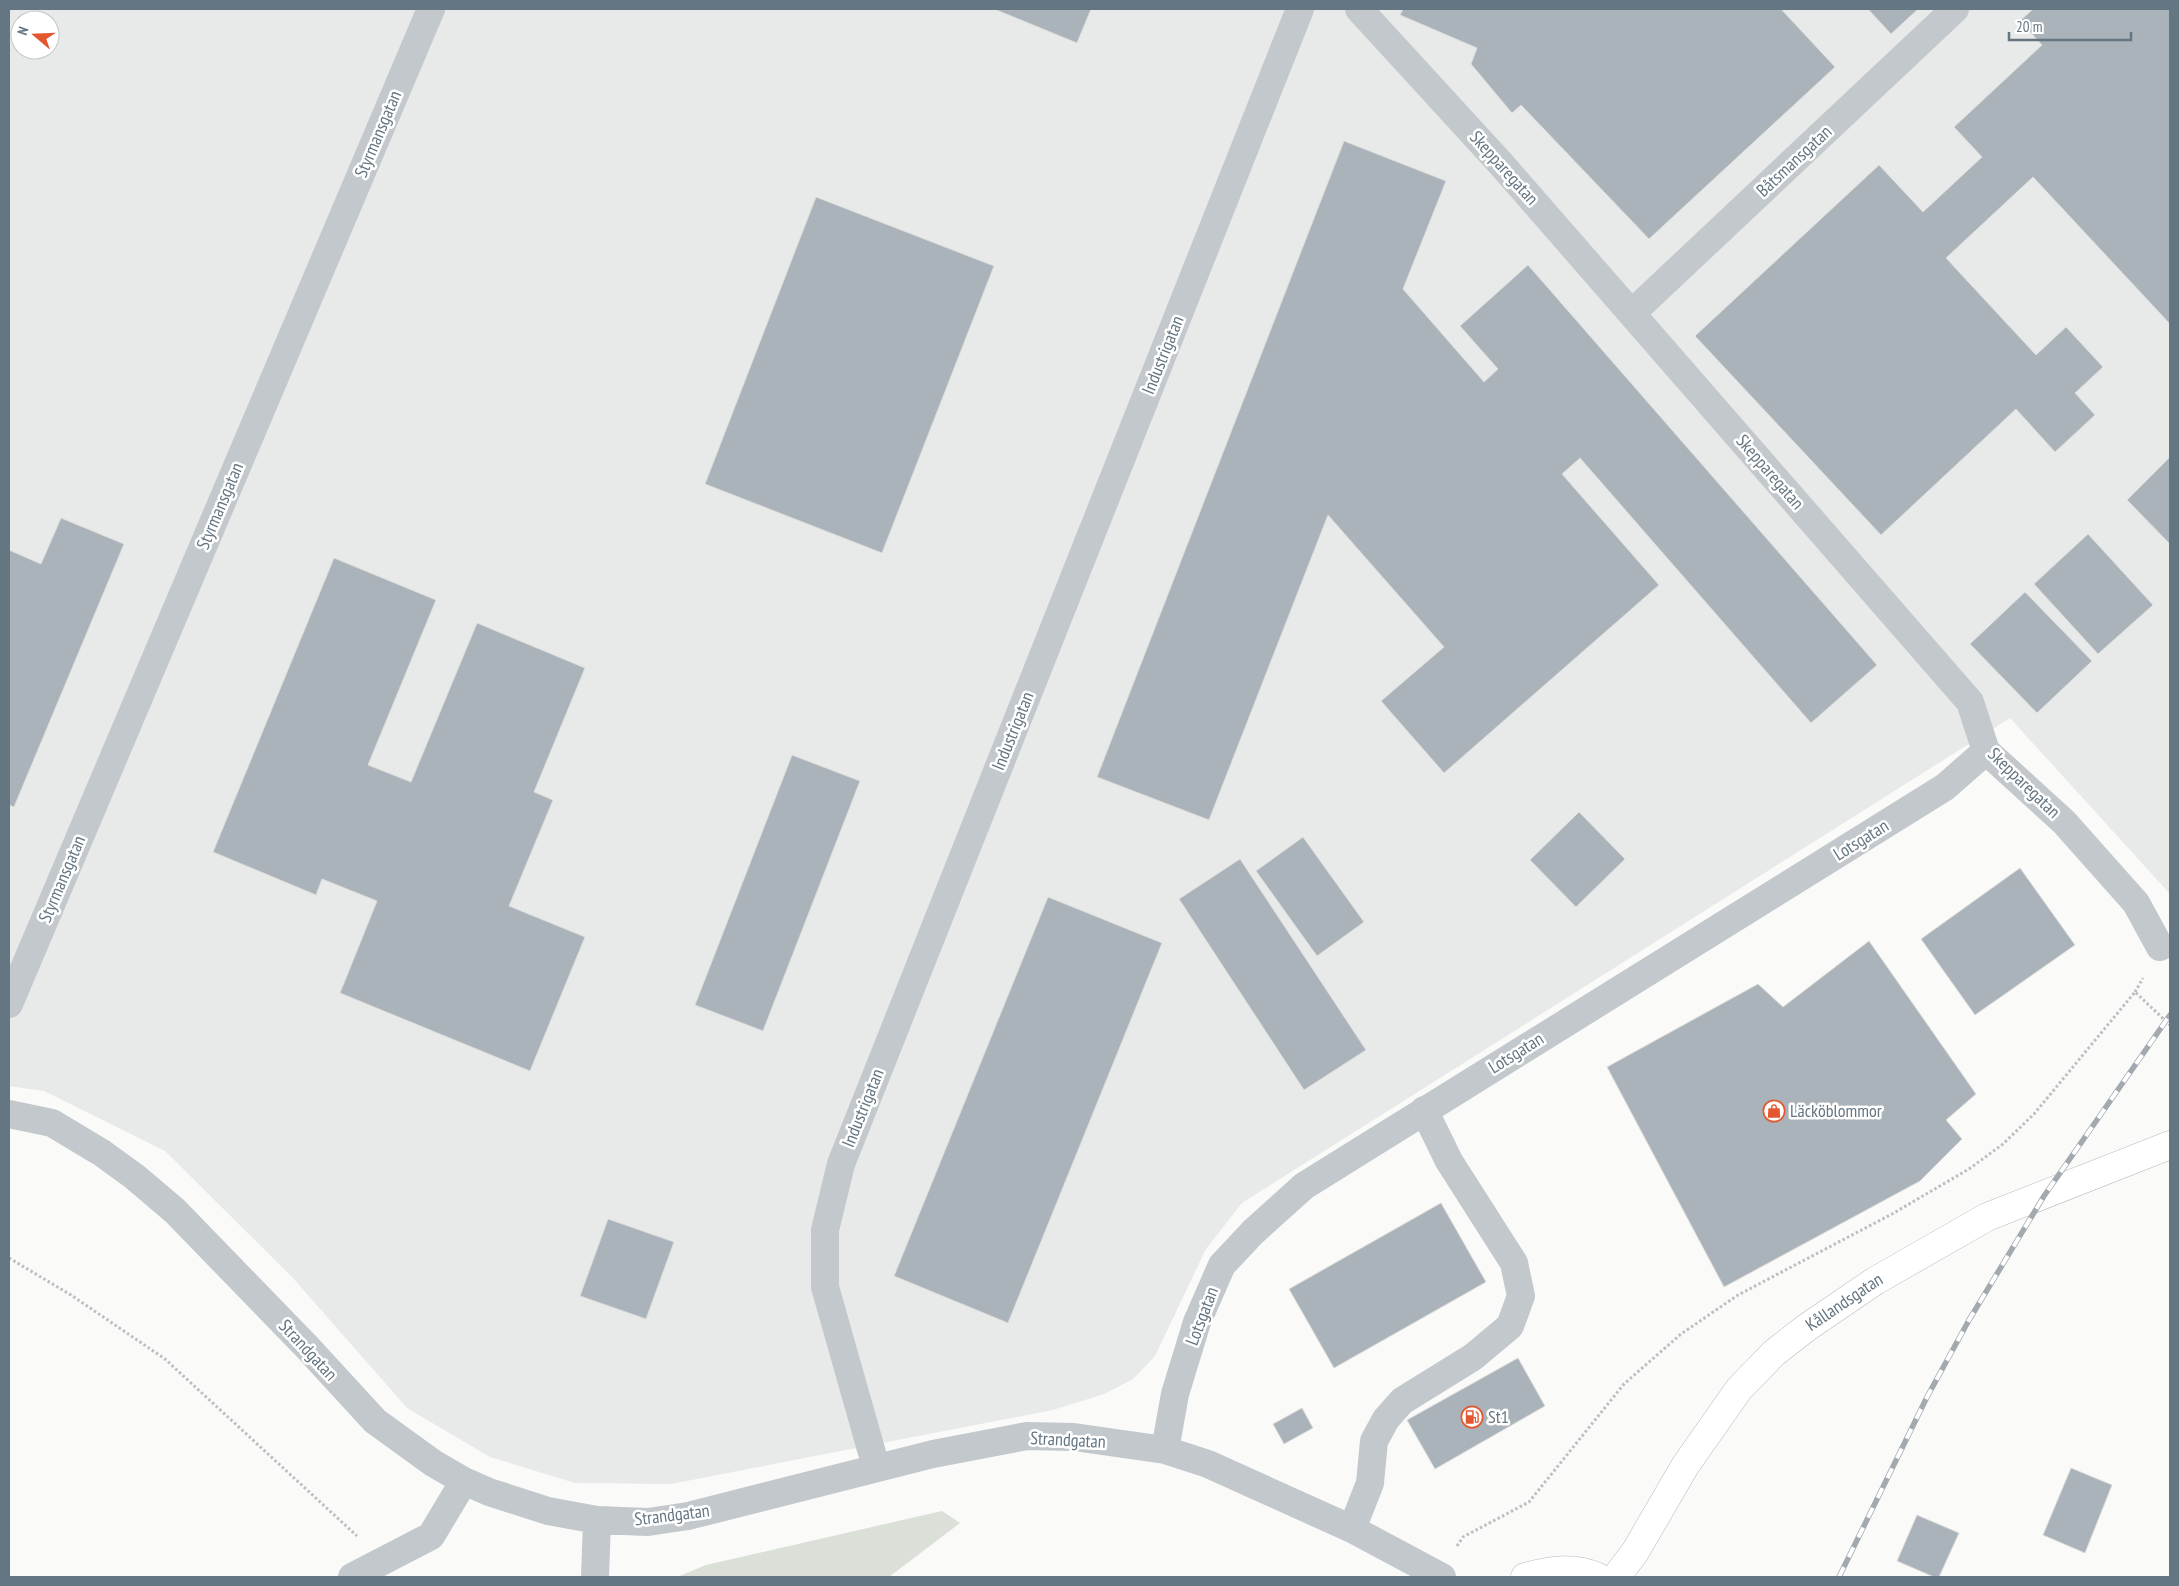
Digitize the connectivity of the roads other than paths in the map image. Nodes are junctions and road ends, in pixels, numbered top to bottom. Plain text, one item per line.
1 (431, 9) edge
2 (1300, 9) edge
3 (1359, 9) edge
4 (1955, 9) edge
5 (1632, 313) junction
6 (1986, 751) junction
7 (2160, 947) dead end
8 (9, 1004) edge
9 (1424, 1110) junction
10 (9, 1114) edge
11 (2170, 1145) edge
12 (1164, 1450) junction
13 (876, 1467) junction
14 (464, 1481) junction
15 (597, 1520) junction
16 (1352, 1529) junction
17 (1440, 1576) edge
18 (352, 1577) edge
19 (595, 1577) edge
20 (1525, 1577) edge
21 (1598, 1577) edge
22 (1616, 1577) edge

1 - 8 street, Styrmansgatan
2 - 13 street, Industrigatan
3 - 5 street, Skepparegatan
4 - 5 street, Båtsmansgatan
5 - 6 street, Skepparegatan
6 - 7 street, Skepparegatan
6 - 9 street, Lotsgatan
9 - 12 street, Lotsgatan
9 - 16 street
10 - 14 street, Strandgatan
11 - 22 main road, Kållandsgatan
12 - 13 street, Strandgatan
12 - 16 street, Strandgatan
13 - 15 street, Strandgatan
14 - 15 street, Strandgatan
14 - 18 street
15 - 19 street
16 - 17 street, Strandgatan
20 - 21 main road

